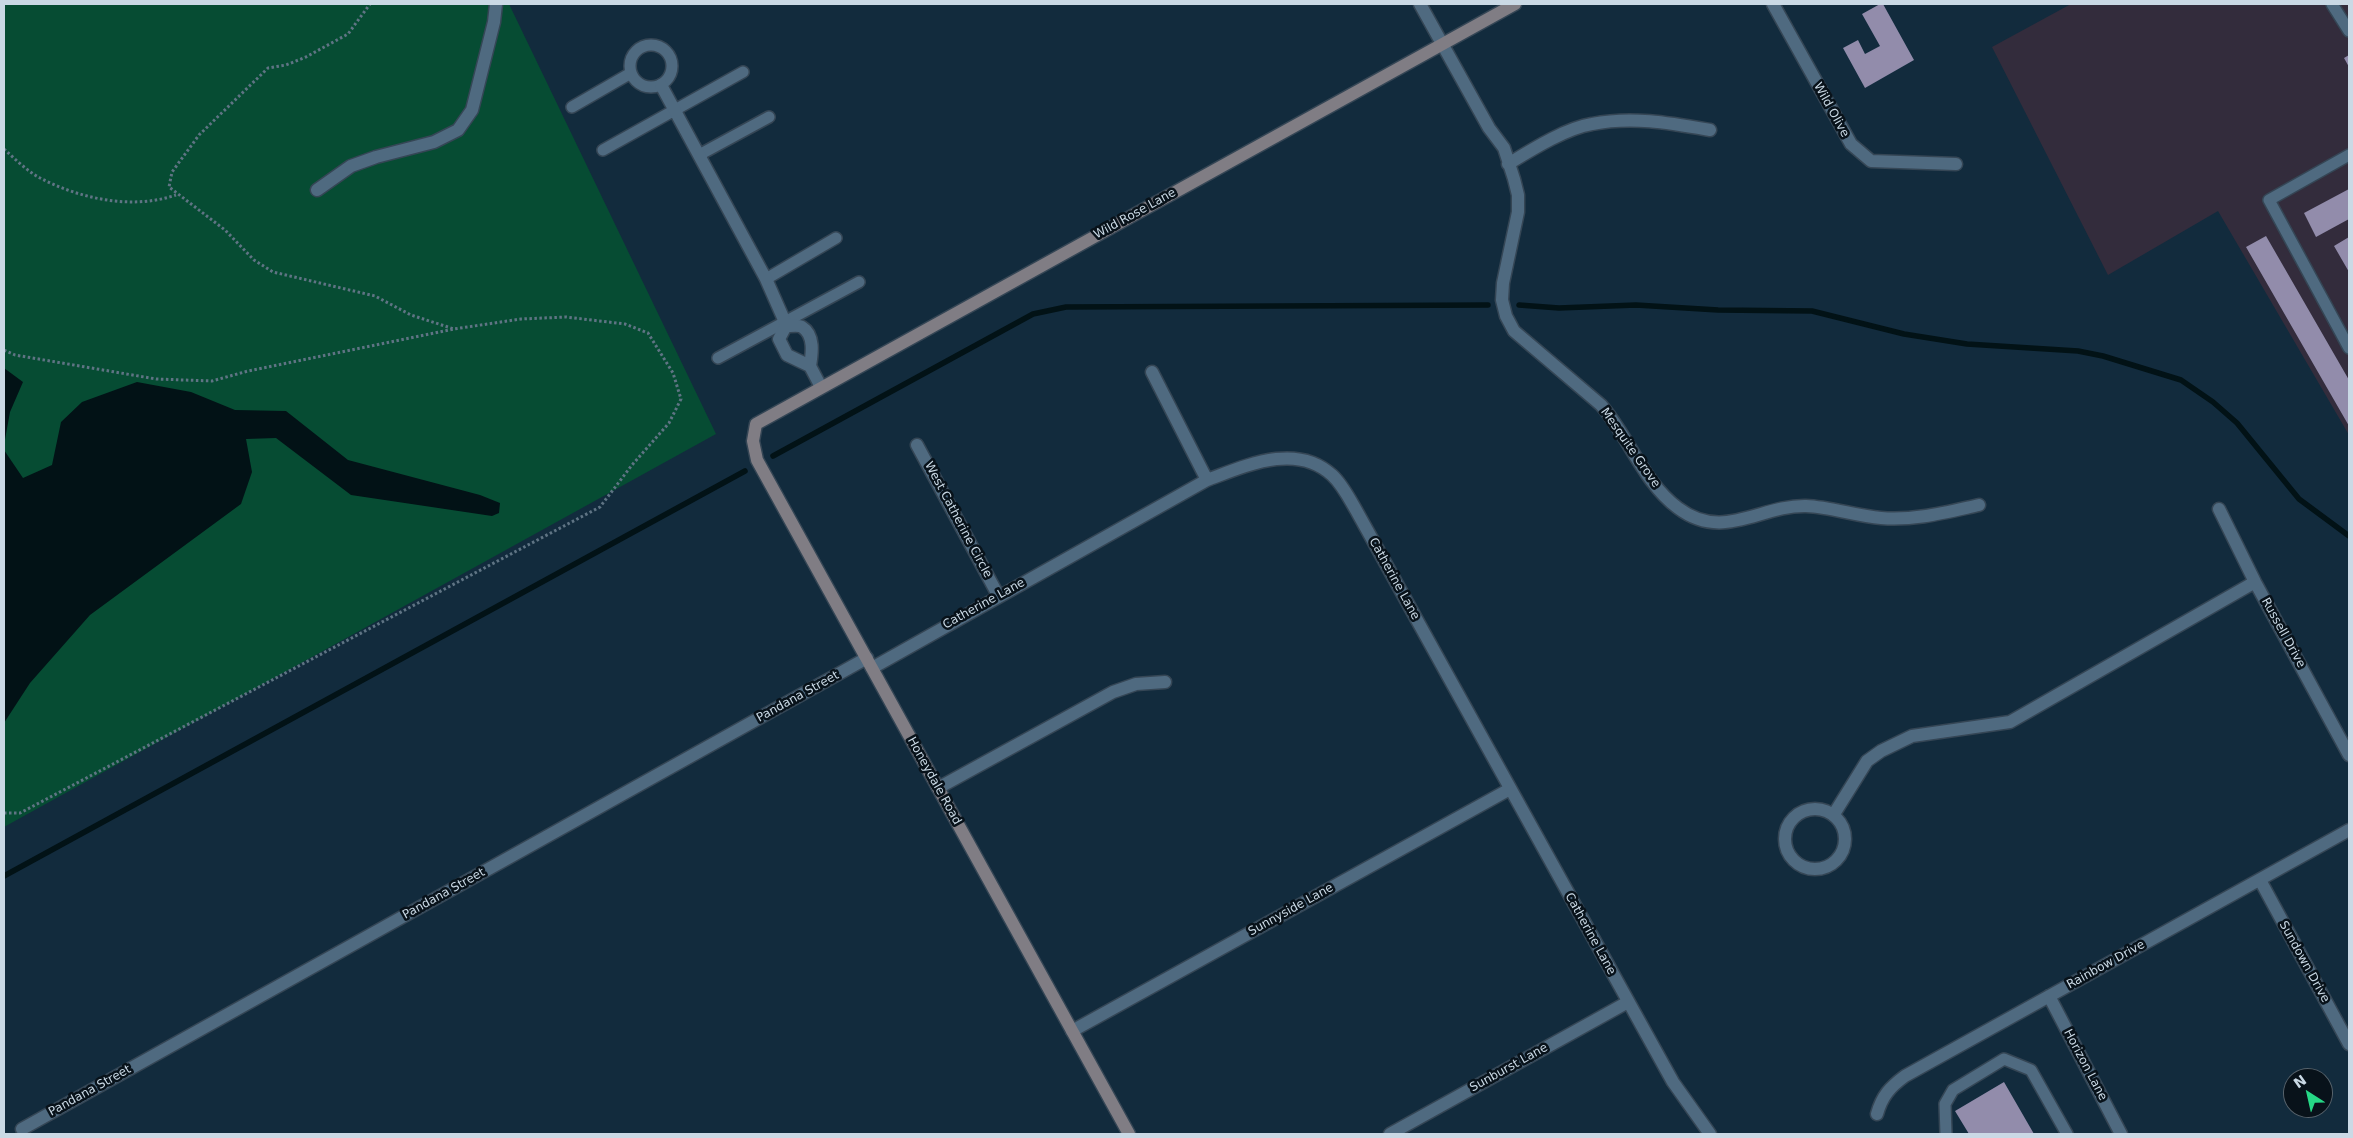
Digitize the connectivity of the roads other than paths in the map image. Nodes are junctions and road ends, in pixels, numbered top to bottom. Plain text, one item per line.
1 (496, 4) edge
2 (1420, 4) edge
3 (1515, 4) edge
4 (1773, 4) edge
5 (2332, 4) edge
6 (2349, 31) edge
7 (1442, 44) junction
8 (743, 72) dead end
9 (631, 73) junction
10 (661, 85) junction
11 (572, 107) dead end
12 (674, 110) junction
13 (769, 116) dead end
14 (1710, 130) dead end
15 (603, 150) dead end
16 (699, 155) junction
17 (2349, 155) edge
18 (1508, 164) junction
19 (1956, 164) dead end
20 (317, 190) dead end
21 (836, 238) dead end
22 (766, 279) junction
23 (859, 282) dead end
24 (786, 324) junction
25 (2349, 348) edge
26 (718, 358) dead end
27 (810, 366) junction
28 (1152, 372) dead end
29 (822, 387) junction
30 (756, 424) joint
31 (917, 445) dead end
32 (1207, 480) junction
33 (1979, 505) dead end
34 (2219, 509) dead end
35 (2255, 582) junction
36 (998, 596) junction
37 (869, 663) junction
38 (1166, 682) dead end
39 (2349, 755) edge
40 (938, 788) junction
41 (1510, 789) junction
42 (1834, 814) junction
43 (2349, 830) edge
44 (2260, 880) junction
45 (2049, 996) junction
46 (1628, 1002) junction
47 (1072, 1031) junction
48 (2349, 1044) edge
49 (1877, 1114) dead end
50 (22, 1130) dead end
51 (1129, 1134) edge
52 (1390, 1134) edge
53 (1710, 1134) edge
54 (1946, 1134) edge
55 (2067, 1134) edge
56 (2121, 1134) edge

1 - 20 street
2 - 7 street, Mesquite Grove
3 - 7 street, Wild Rose Lane
4 - 19 street, Wild Olive
5 - 6 lane
7 - 18 street, Mesquite Grove
7 - 29 street, Wild Rose Lane
8 - 12 lane
9 - 10 lane
9 - 10 lane
9 - 11 lane
10 - 12 street
12 - 15 lane
12 - 16 street
13 - 16 lane
14 - 18 street
16 - 22 street
17 - 25 lane
18 - 33 street, Mesquite Grove
21 - 22 lane
22 - 24 street
23 - 24 lane
24 - 26 lane
24 - 27 street
24 - 27 street
27 - 29 street
28 - 32 street
29 - 30 street, Wild Rose Lane
30 - 37 street, Honeydale Road
31 - 36 street, West Catherine Circle
32 - 36 street, Catherine Lane
32 - 41 street, Catherine Lane
34 - 35 street, Russell Drive
35 - 39 street, Russell Drive
35 - 42 street
36 - 37 street, Catherine Lane
37 - 40 street, Honeydale Road
37 - 50 street, Pandana Street
38 - 40 street
40 - 47 street, Honeydale Road
41 - 46 street, Catherine Lane
41 - 47 street, Sunnyside Lane
42 - 42 street
43 - 44 street, Rainbow Drive
44 - 45 street, Rainbow Drive
44 - 48 street, Sundown Drive
45 - 49 street, Rainbow Drive
45 - 56 street, Horizon Lane
46 - 52 street, Sunburst Lane
46 - 53 street, Catherine Lane
47 - 51 street, Honeydale Road
54 - 55 lane

